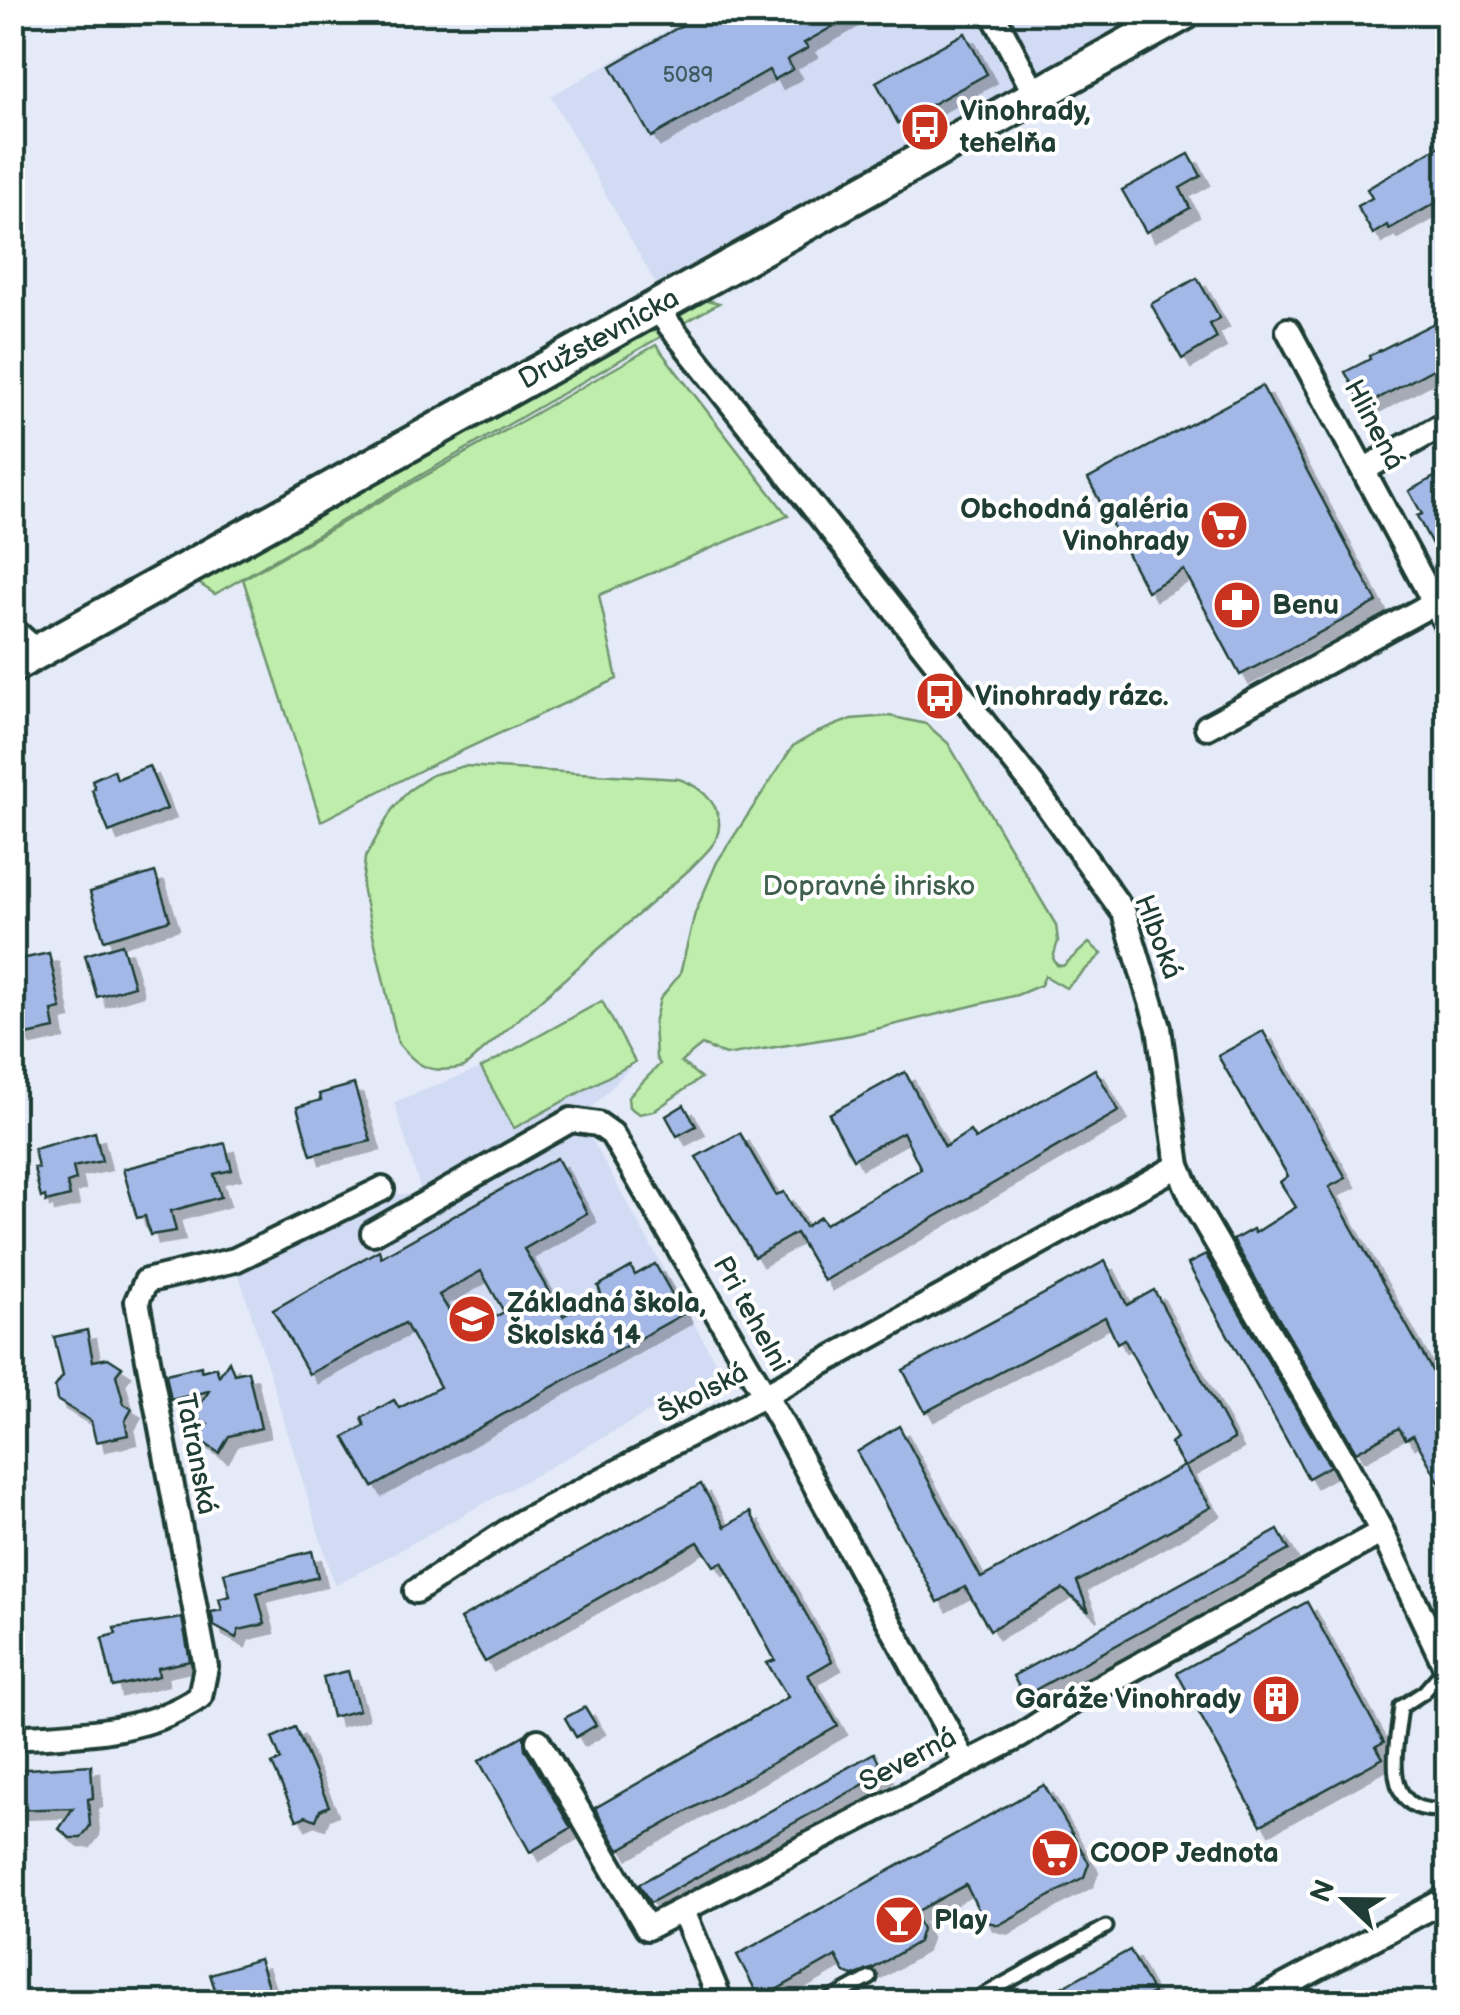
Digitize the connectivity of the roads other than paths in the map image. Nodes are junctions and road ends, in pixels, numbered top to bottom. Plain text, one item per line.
1 (992, 12) edge
2 (1186, 12) edge
3 (1036, 96) junction
4 (656, 308) junction
5 (1288, 330) dead end
6 (1448, 422) edge
7 (1365, 469) junction
8 (1434, 603) junction
9 (1448, 628) edge
10 (12, 629) edge
11 (25, 659) edge
12 (1208, 728) dead end
13 (1178, 1166) junction
14 (382, 1189) dead end
15 (372, 1233) dead end
16 (763, 1396) junction
17 (1382, 1532) junction
18 (416, 1591) dead end
19 (1446, 1670) edge
20 (12, 1738) edge
21 (538, 1741) dead end
22 (966, 1764) junction
23 (1448, 1809) edge
24 (1448, 1898) edge
25 (683, 1911) junction
26 (1106, 1927) dead end
27 (870, 1978) dead end
28 (720, 2002) edge
29 (826, 2002) edge
30 (972, 2002) edge
31 (1256, 2002) edge

1 - 3 street
2 - 3 main road, Družstevnícka
3 - 4 main road, Družstevnícka
4 - 11 main road, Družstevnícka
4 - 13 street, Hlboká
5 - 7 street, Hlinená
6 - 7 street
7 - 8 street, Hlinená
8 - 9 street, Hlinená
8 - 12 street
10 - 11 street
13 - 16 street, Školská
13 - 17 street, Hlboká
14 - 20 street, Tatranská
15 - 16 street, Pri tehelni
16 - 18 street, Školská
16 - 22 street, Pri tehelni
17 - 19 street, Hlboká
17 - 22 street, Severná
19 - 23 lane
21 - 25 street, Severná
22 - 25 street, Severná
24 - 31 street
25 - 28 street
26 - 30 lane
27 - 29 lane

